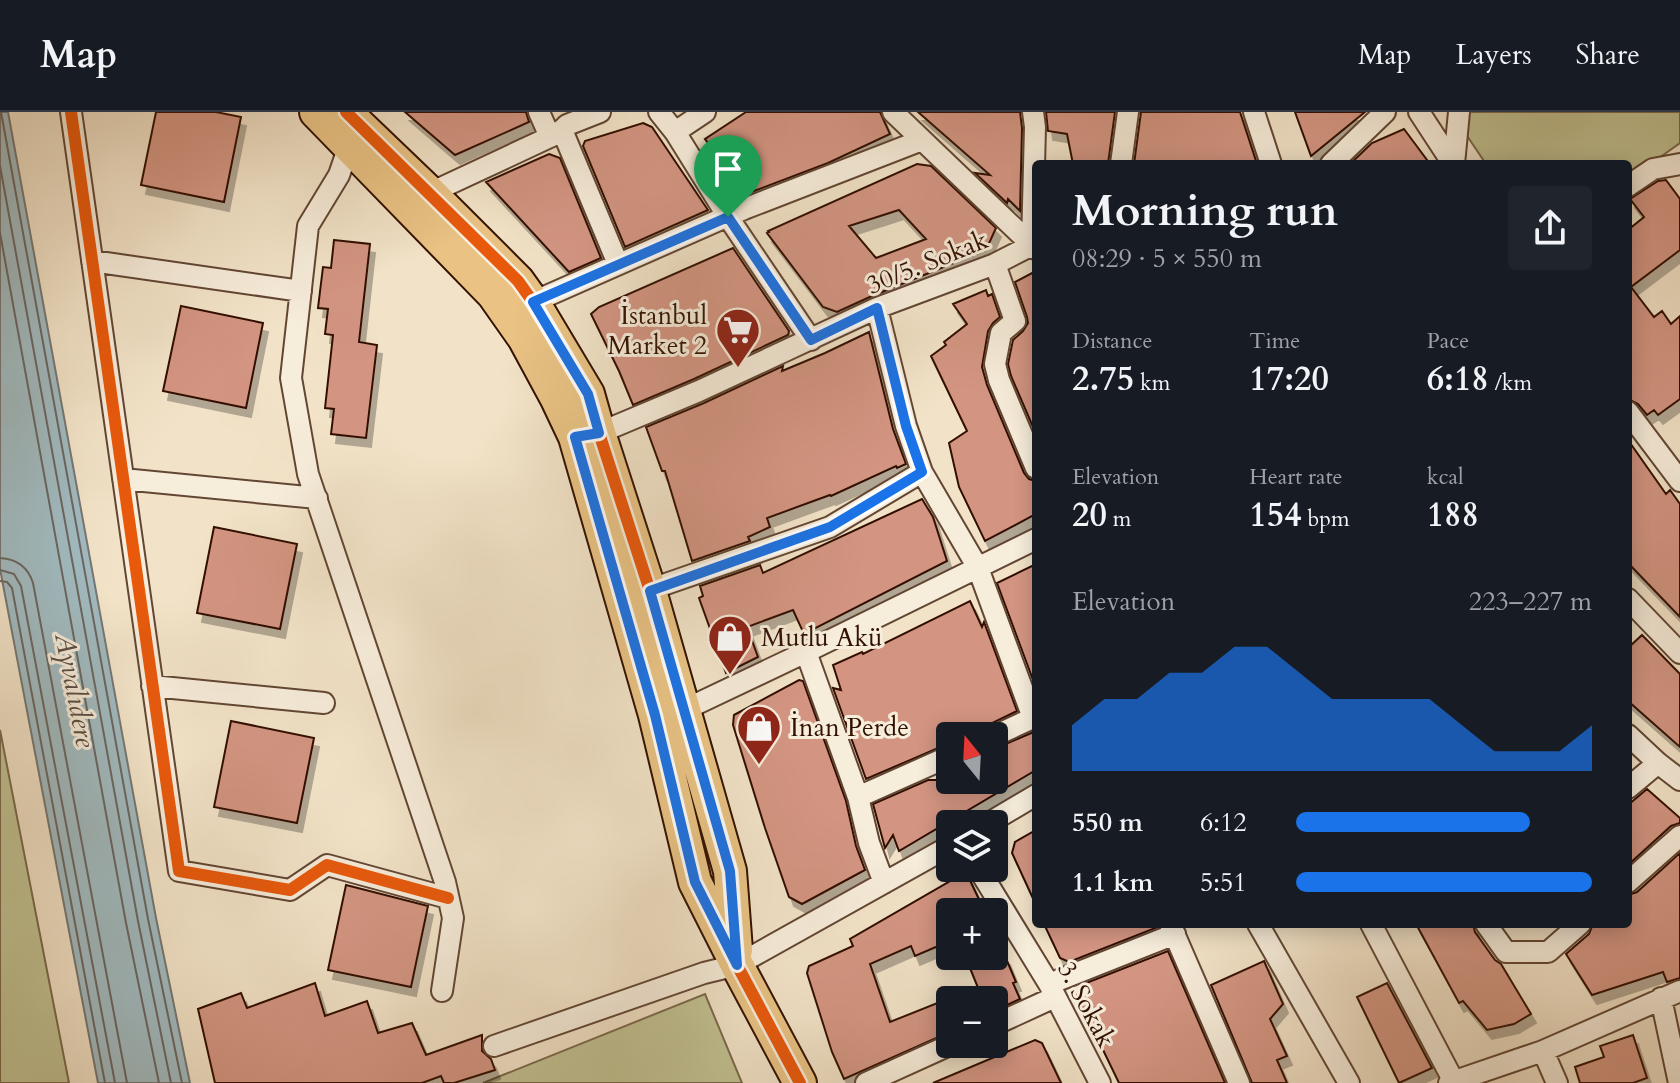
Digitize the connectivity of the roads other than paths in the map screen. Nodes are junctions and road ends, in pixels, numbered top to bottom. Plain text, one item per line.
1 (71, 112) edge
2 (316, 112) edge
3 (346, 112) edge
4 (539, 112) edge
5 (600, 112) edge
6 (659, 112) edge
7 (705, 112) edge
8 (893, 112) edge
9 (1033, 112) edge
10 (1128, 112) edge
11 (1254, 112) edge
12 (1385, 112) edge
13 (1419, 112) edge
14 (1459, 112) edge
15 (675, 132) junction
16 (556, 133) junction
17 (922, 140) junction
18 (349, 146) junction
19 (1035, 160) edge
20 (1122, 160) edge
21 (1270, 160) edge
22 (1335, 160) edge
23 (1450, 160) edge
24 (1453, 160) edge
25 (1680, 164) edge
26 (1632, 183) edge
27 (430, 193) junction
28 (728, 217) junction
29 (1032, 245) edge
30 (1032, 248) edge
31 (92, 261) junction
32 (618, 264) junction
33 (995, 264) junction
34 (301, 291) junction
35 (533, 302) junction
36 (877, 308) junction
37 (811, 340) junction
38 (1632, 417) edge
39 (587, 435) junction
40 (1032, 458) edge
41 (922, 472) junction
42 (123, 479) junction
43 (1680, 481) edge
44 (317, 498) junction
45 (1032, 541) edge
46 (978, 568) junction
47 (635, 594) junction
48 (1632, 603) edge
49 (806, 652) junction
50 (1680, 653) edge
51 (1029, 680) edge
52 (152, 686) junction
53 (1032, 700) edge
54 (324, 703) dead end
55 (684, 710) junction
56 (1032, 722) edge
57 (1008, 731) edge
58 (1632, 739) edge
59 (936, 762) edge
60 (1658, 763) junction
61 (1680, 780) edge
62 (1632, 785) edge
63 (858, 797) junction
64 (1032, 797) edge
65 (1008, 812) edge
66 (1680, 836) edge
67 (936, 854) edge
68 (1632, 878) edge
69 (986, 882) edge
70 (884, 883) junction
71 (448, 898) junction
72 (1260, 928) edge
73 (1373, 928) edge
74 (1489, 928) edge
75 (1575, 928) edge
76 (1172, 929) edge
77 (737, 965) junction
78 (1052, 990) junction
79 (442, 991) dead end
80 (1671, 995) edge
81 (1008, 1017) edge
82 (494, 1046) dead end
83 (936, 1051) edge
84 (1543, 1051) junction
85 (1451, 1082) edge
86 (800, 1083) edge
87 (866, 1083) edge
88 (1100, 1083) edge
89 (1239, 1083) edge
90 (1349, 1083) edge
91 (1557, 1083) edge
92 (1679, 1083) edge

1 - 31 street
2 - 18 main road
3 - 27 main road
4 - 16 street
5 - 16 street
6 - 15 street
7 - 15 street
8 - 17 street
9 - 19 street
10 - 20 street
11 - 21 street
12 - 22 street
13 - 23 street
14 - 24 street
15 - 28 street
16 - 27 street
16 - 32 street
17 - 28 street
17 - 29 street
18 - 34 street
18 - 39 main road
25 - 26 street
27 - 35 main road
28 - 32 street
28 - 37 street
30 - 33 street, 30/5. Sokak
31 - 34 street
31 - 42 street
32 - 35 street
33 - 36 street, 30/5. Sokak
33 - 40 street
34 - 44 street
35 - 39 main road
36 - 37 street, 30/5. Sokak
36 - 41 street
37 - 39 street, 30/5. Sokak
38 - 43 street
39 - 47 main road
41 - 46 street
41 - 47 street
42 - 44 street
42 - 52 street
44 - 71 street
45 - 46 street
46 - 49 street
46 - 51 street
47 - 55 main road
47 - 77 main road
48 - 50 street
49 - 55 street
49 - 63 street
51 - 53 street
52 - 54 street
52 - 71 street
55 - 77 main road
56 - 57 street
58 - 60 street
59 - 63 street
60 - 61 street
60 - 62 street
63 - 70 street
64 - 65 street
66 - 68 street
67 - 70 street
69 - 78 street, 3. Sokak
70 - 77 street
71 - 79 street
72 - 90 street
73 - 85 street
74 - 75 street
76 - 78 street
76 - 89 street
77 - 82 street
77 - 86 main road
78 - 81 street
78 - 88 street, 3. Sokak
80 - 84 street
80 - 92 street
83 - 87 street
84 - 85 street
84 - 91 street

